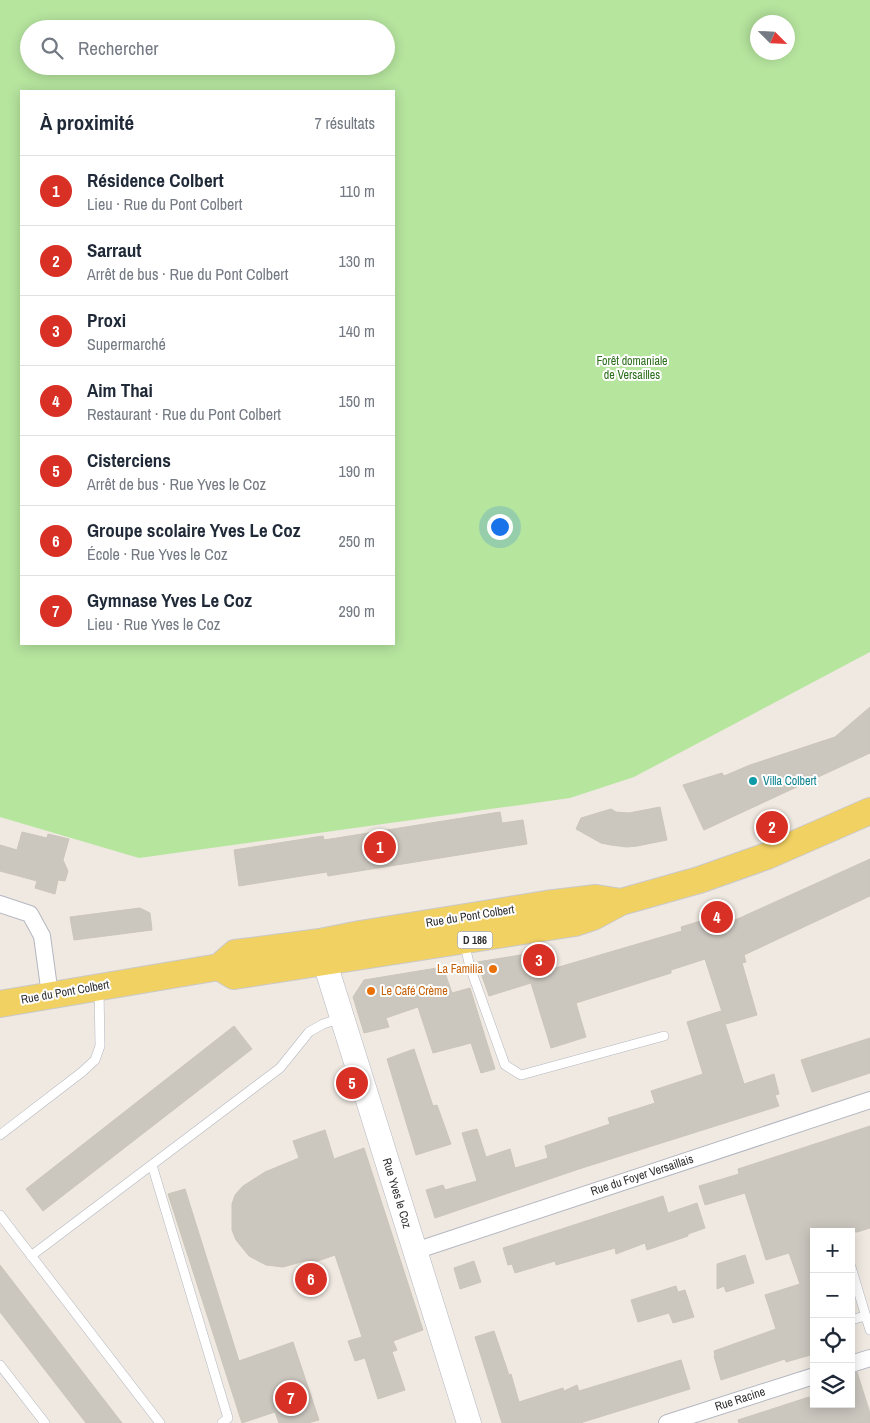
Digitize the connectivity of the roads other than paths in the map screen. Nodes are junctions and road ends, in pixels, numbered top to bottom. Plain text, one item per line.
1 (870, 811) edge
2 (621, 902) junction
3 (0, 904) edge
4 (464, 941) junction
5 (323, 952) junction
6 (99, 986) junction
7 (50, 995) junction
8 (0, 1004) edge
9 (342, 1018) junction
10 (664, 1036) dead end
11 (870, 1100) edge
12 (0, 1135) edge
13 (152, 1165) junction
14 (0, 1215) edge
15 (415, 1251) junction
16 (31, 1256) junction
17 (852, 1273) edge
18 (870, 1296) edge
19 (860, 1299) junction
20 (866, 1316) junction
21 (855, 1319) edge
22 (870, 1330) edge
23 (870, 1358) edge
24 (854, 1363) edge
25 (0, 1365) edge
26 (810, 1377) edge
27 (45, 1423) edge
28 (160, 1423) edge
29 (222, 1423) edge
30 (469, 1423) edge
31 (667, 1423) edge

1 - 2 main road, Rue du Pont Colbert / D 186
2 - 4 main road, Rue du Pont Colbert / D 186
2 - 5 main road, Rue du Pont Colbert / D 186
3 - 7 street
4 - 5 main road, Rue du Pont Colbert / D 186
4 - 10 lane
5 - 6 main road, Rue du Pont Colbert / D 186
5 - 9 main road, Rue Yves le Coz
6 - 7 main road, Rue du Pont Colbert / D 186
6 - 12 lane
7 - 8 main road, Rue du Pont Colbert / D 186
9 - 13 lane
9 - 15 main road, Rue Yves le Coz
11 - 15 street, Rue du Foyer Versaillais
13 - 16 lane
13 - 29 lane
14 - 16 lane
15 - 30 main road, Rue Yves le Coz
16 - 28 lane
17 - 19 lane
18 - 19 lane
19 - 20 lane
20 - 21 lane
20 - 22 lane
23 - 24 street
25 - 27 lane
26 - 31 street, Rue Racine

